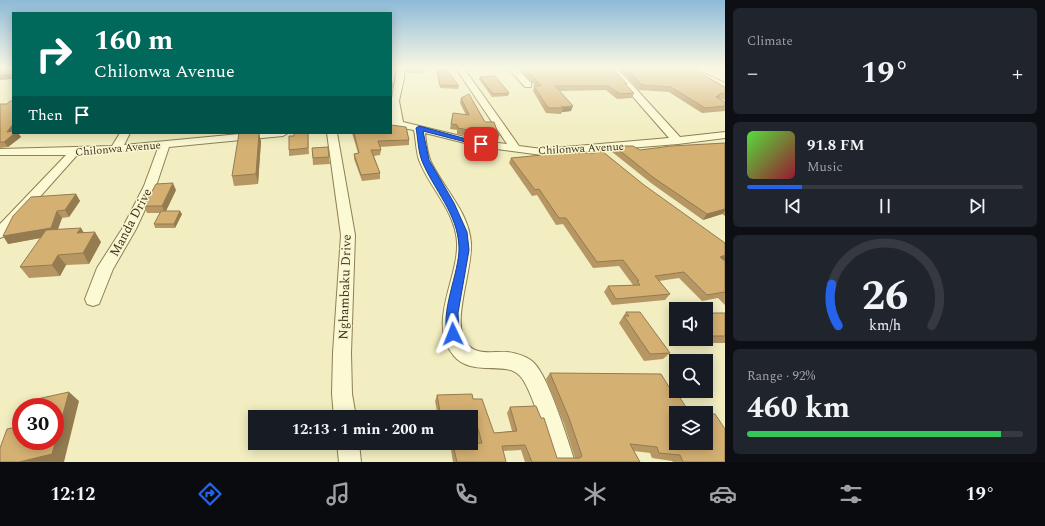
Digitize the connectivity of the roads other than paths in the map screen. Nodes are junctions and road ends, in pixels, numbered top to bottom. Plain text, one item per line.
1 (397, 89) edge
2 (473, 89) edge
3 (630, 89) edge
4 (395, 123) edge
5 (419, 128) junction
6 (124, 134) edge
7 (254, 134) edge
8 (332, 134) edge
9 (725, 135) edge
10 (204, 137) edge
11 (678, 141) junction
12 (165, 144) junction
13 (116, 148) junction
14 (598, 148) junction
15 (516, 149) junction
16 (5, 152) edge
17 (74, 152) junction
18 (610, 158) edge
19 (0, 164) edge
20 (0, 233) edge
21 (93, 299) dead end
22 (344, 410) edge
23 (349, 450) edge
24 (350, 462) edge
25 (564, 462) edge

1 - 4 street
2 - 15 street
3 - 11 street
4 - 5 street, Chilonwa Avenue
5 - 15 street, Chilonwa Avenue
5 - 25 street
6 - 13 street
7 - 10 street, Chilonwa Avenue
8 - 22 street, Nghambaku Drive
9 - 11 street, Chilonwa Avenue
10 - 12 street, Chilonwa Avenue
11 - 14 street, Chilonwa Avenue
12 - 13 street, Chilonwa Avenue
12 - 21 street, Manda Drive
13 - 17 street, Chilonwa Avenue
14 - 15 street, Chilonwa Avenue
14 - 18 street
16 - 17 street, Chilonwa Avenue
16 - 19 street
17 - 20 street
23 - 24 street

